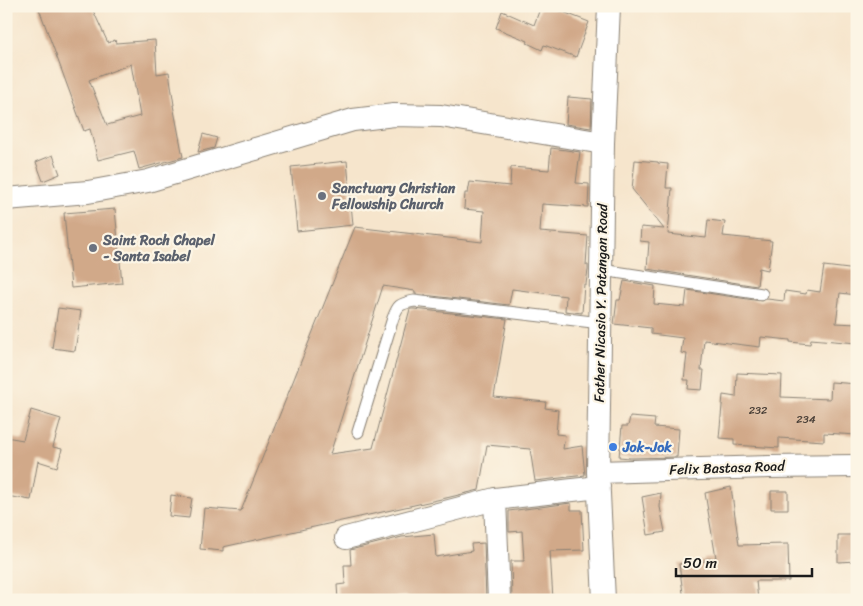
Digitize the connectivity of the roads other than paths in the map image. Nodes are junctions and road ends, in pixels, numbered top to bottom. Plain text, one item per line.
1 (608, 7) edge
2 (603, 143) junction
3 (6, 199) edge
4 (602, 270) junction
5 (762, 294) dead end
6 (601, 322) junction
7 (358, 432) dead end
8 (857, 466) edge
9 (598, 479) junction
10 (495, 499) junction
11 (346, 538) dead end
12 (499, 600) edge
13 (604, 600) edge

1 - 2 street, Father Nicasio Y. Patangan Road
2 - 3 street
2 - 4 street, Father Nicasio Y. Patangan Road
4 - 5 lane
4 - 6 street, Father Nicasio Y. Patangan Road
6 - 7 lane
6 - 9 street, Father Nicasio Y. Patangan Road
8 - 9 street, Felix Bastasa Road
9 - 10 street, Felix Bastasa Road
9 - 13 street, Father Nicasio Y. Patangan Road
10 - 11 street, Felix Bastasa Road
10 - 12 street

